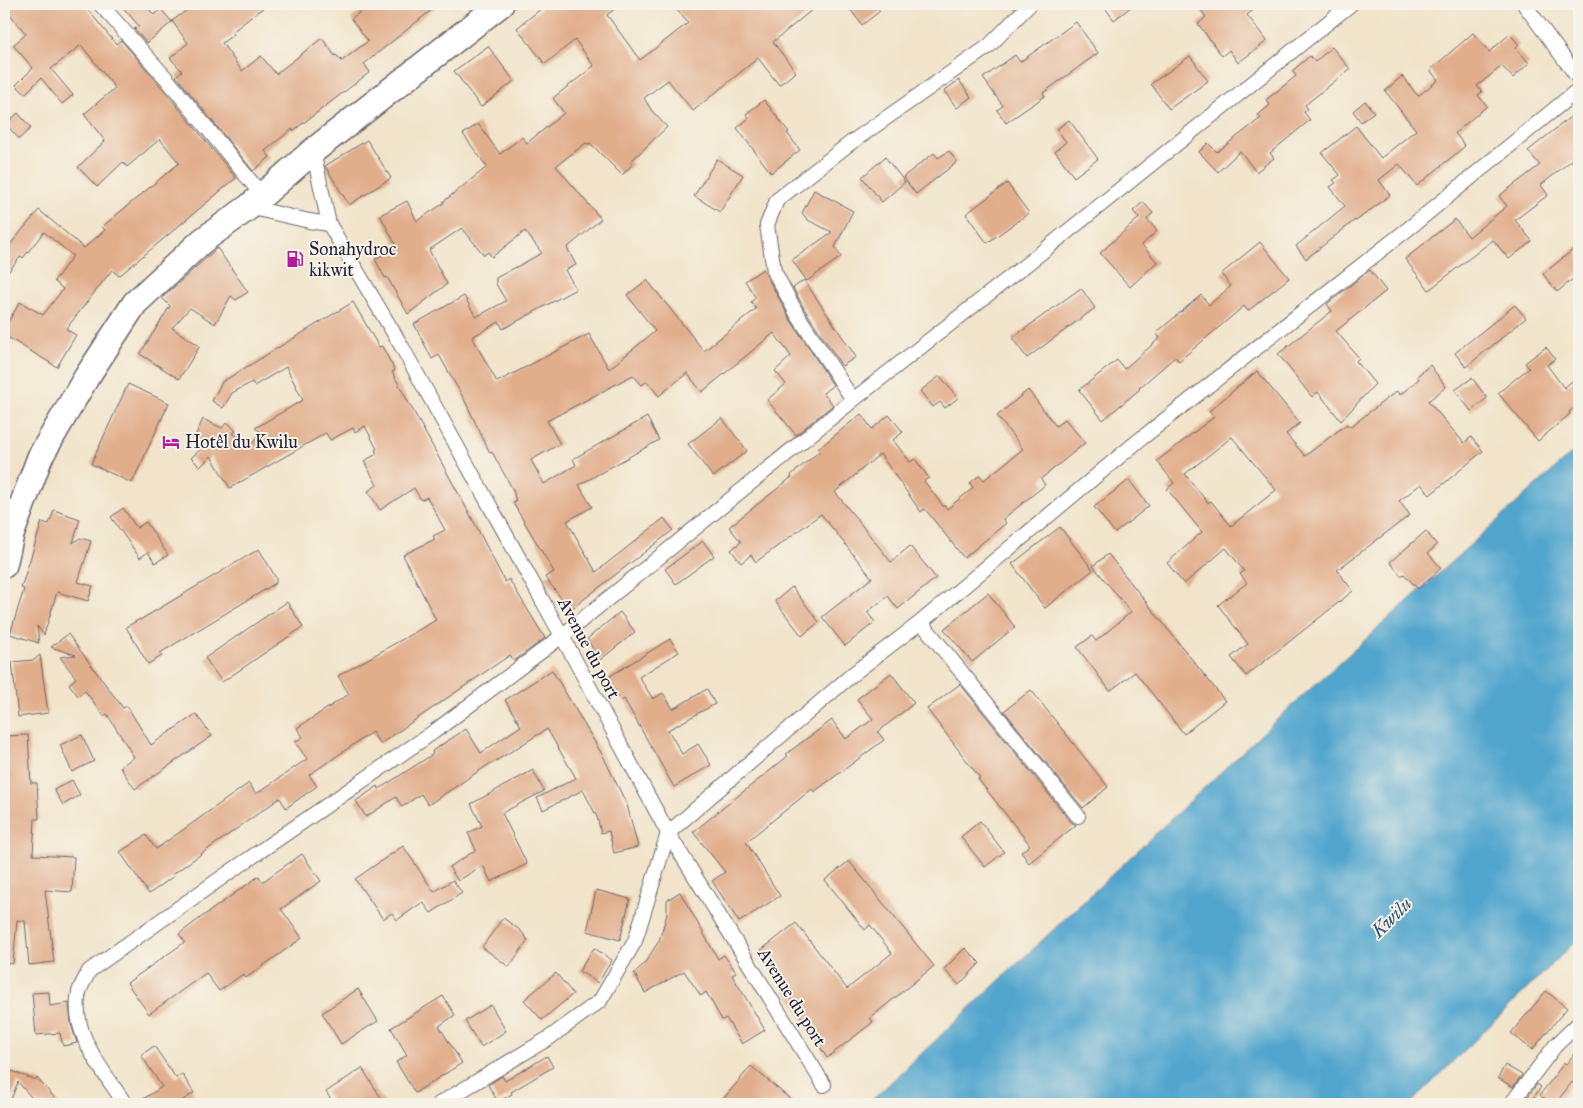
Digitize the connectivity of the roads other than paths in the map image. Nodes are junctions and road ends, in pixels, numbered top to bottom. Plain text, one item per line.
1 (100, 4) edge
2 (501, 4) edge
3 (1030, 4) edge
4 (1351, 4) edge
5 (1524, 4) edge
6 (1579, 79) edge
7 (1579, 89) edge
8 (313, 151) junction
9 (255, 201) junction
10 (329, 224) junction
11 (853, 400) junction
12 (4, 565) edge
13 (921, 622) junction
14 (562, 636) junction
15 (1078, 816) dead end
16 (668, 833) junction
17 (1579, 1023) edge
18 (824, 1085) dead end
19 (125, 1104) edge
20 (439, 1104) edge
21 (1511, 1104) edge

1 - 9 street
2 - 8 highway
3 - 11 street
4 - 11 street
5 - 6 street
7 - 13 street
8 - 9 highway
8 - 10 street, Avenue du port
9 - 10 street
9 - 12 highway
10 - 14 street, Avenue du port
11 - 14 street
13 - 15 street
13 - 16 street
14 - 16 street, Avenue du port
14 - 19 street
16 - 18 street, Avenue du port
16 - 20 street
17 - 21 street

